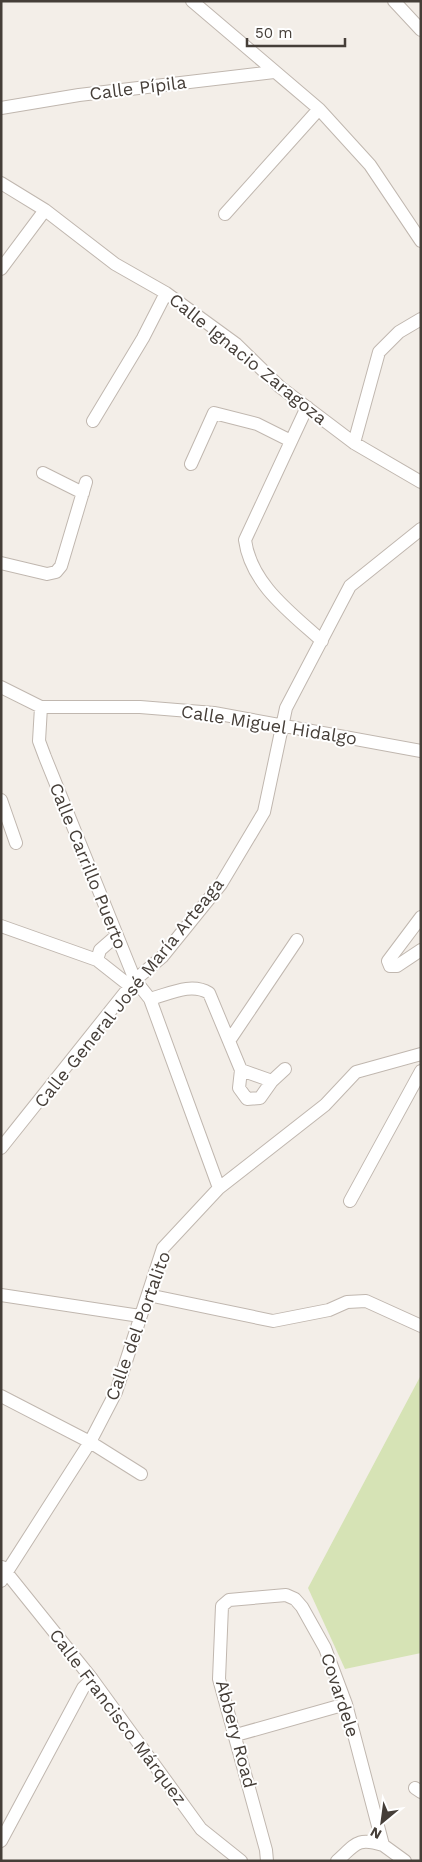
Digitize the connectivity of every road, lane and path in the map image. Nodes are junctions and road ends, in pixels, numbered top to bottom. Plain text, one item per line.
1 (192, 1) edge
2 (399, 3) edge
3 (421, 30) edge
4 (274, 72) junction
5 (1, 108) edge
6 (318, 109) junction
7 (1, 183) edge
8 (45, 210) junction
9 (225, 214) dead end
10 (421, 241) edge
11 (1, 269) edge
12 (166, 293) junction
13 (421, 318) edge
14 (307, 407) junction
15 (93, 421) dead end
16 (291, 441) junction
17 (354, 443) junction
18 (191, 464) dead end
19 (43, 473) dead end
20 (421, 482) edge
21 (421, 529) edge
22 (1, 562) edge
23 (322, 641) junction
24 (1, 687) edge
25 (41, 707) junction
26 (282, 727) junction
27 (421, 751) edge
28 (1, 800) edge
29 (16, 843) dead end
30 (421, 917) edge
31 (1, 926) edge
32 (116, 936) junction
33 (297, 940) dead end
34 (421, 950) edge
35 (98, 960) junction
36 (133, 983) junction
37 (150, 999) junction
38 (229, 1041) junction
39 (421, 1054) edge
40 (285, 1069) dead end
41 (240, 1070) junction
42 (421, 1071) edge
43 (272, 1081) junction
44 (1, 1148) edge
45 (219, 1188) junction
46 (350, 1201) dead end
47 (1, 1295) edge
48 (148, 1295) junction
49 (140, 1316) junction
50 (421, 1326) edge
51 (1, 1396) edge
52 (90, 1442) junction
53 (141, 1474) dead end
54 (3, 1574) edge
55 (222, 1606) joint
56 (92, 1679) junction
57 (346, 1704) junction
58 (236, 1735) junction
59 (1, 1841) edge
60 (383, 1845) junction
61 (241, 1861) edge
62 (267, 1861) edge
63 (337, 1861) edge
64 (404, 1861) edge

1 - 4 street
2 - 3 street
4 - 5 street, Calle Pípila
4 - 6 street
6 - 9 street
6 - 10 street
7 - 8 street, Calle Ignacio Zaragoza
8 - 11 street
8 - 12 street, Calle Ignacio Zaragoza
12 - 14 street, Calle Ignacio Zaragoza
12 - 15 street
13 - 17 street
14 - 16 street
14 - 17 street, Calle Ignacio Zaragoza
16 - 18 street
16 - 23 street
17 - 20 street, Calle Ignacio Zaragoza
19 - 22 street
21 - 23 street, Calle General José María Arteaga
23 - 26 street, Calle General José María Arteaga
24 - 25 street, Calle Miguel Hidalgo
25 - 26 street, Calle Miguel Hidalgo
25 - 32 street, Calle Carrillo Puerto
26 - 27 street, Calle Miguel Hidalgo
26 - 36 street, Calle General José María Arteaga
28 - 29 street
30 - 34 street
31 - 35 street
32 - 35 street
32 - 36 street, Calle Carrillo Puerto
33 - 38 street
35 - 36 street
36 - 37 street, Calle Carrillo Puerto
36 - 44 street, Calle General José María Arteaga
37 - 38 street
37 - 45 street, Calle Carrillo Puerto
38 - 41 street
39 - 45 street, Calle del Portalito
40 - 43 street
41 - 43 street
41 - 43 street
42 - 46 street
45 - 48 street, Calle del Portalito
47 - 49 street
48 - 49 street, Calle del Portalito
48 - 50 street
49 - 52 street, Calle del Portalito
51 - 52 street
52 - 53 street
52 - 54 street, Calle del Portalito
54 - 56 street, Calle Francisco Márquez
55 - 57 street, Covardele
55 - 58 street, Abbery Road
56 - 59 street
56 - 61 street, Calle Francisco Márquez
57 - 58 street
57 - 60 street, Covardele
58 - 62 street, Abbery Road
60 - 63 street
60 - 64 street

